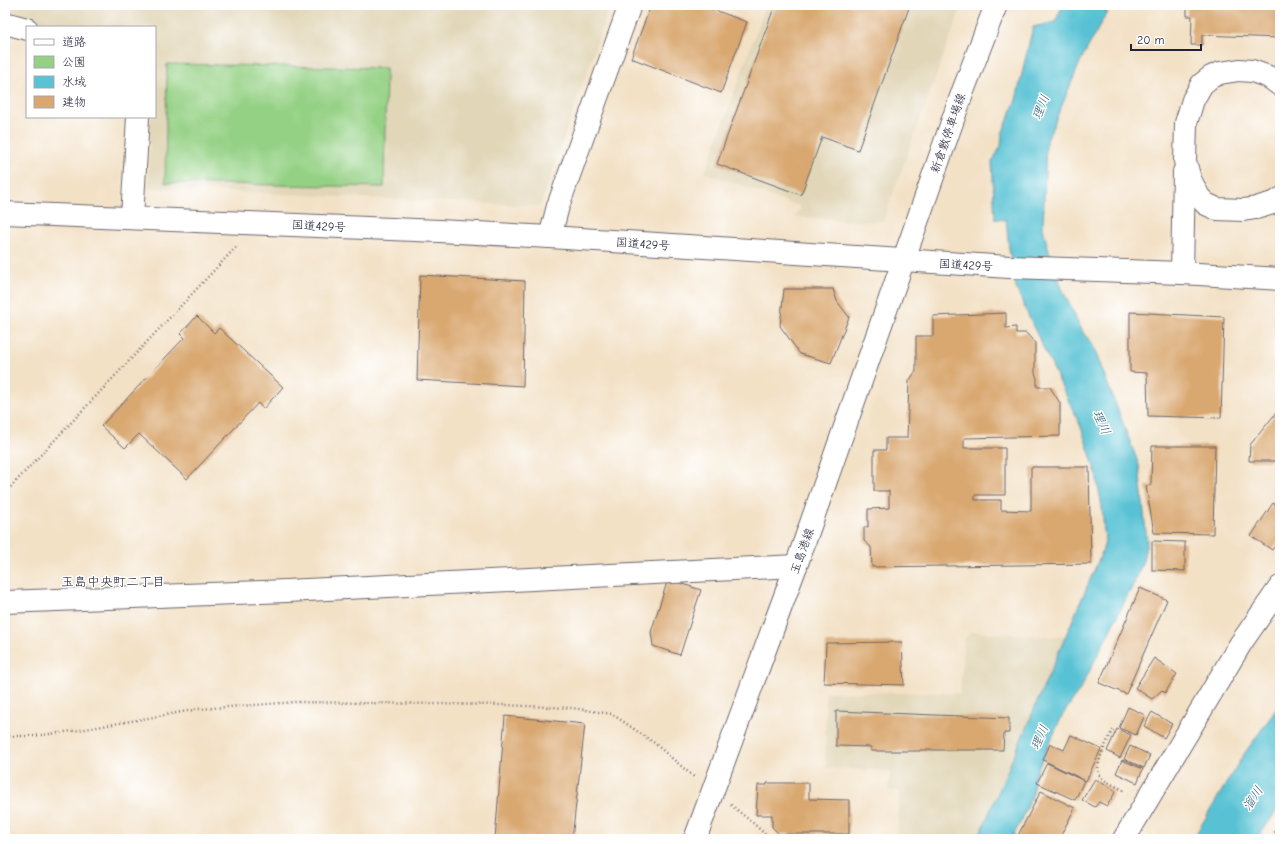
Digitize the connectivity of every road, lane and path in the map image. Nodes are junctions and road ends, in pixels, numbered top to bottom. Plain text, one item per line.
1 (630, 5) edge
2 (996, 5) edge
3 (5, 23) edge
4 (26, 29) edge
5 (1280, 85) edge
6 (138, 118) edge
7 (1185, 161) junction
8 (1280, 199) edge
9 (5, 213) edge
10 (132, 218) junction
11 (259, 223) junction
12 (550, 237) junction
13 (903, 261) junction
14 (1182, 273) junction
15 (1280, 278) edge
16 (5, 493) edge
17 (796, 566) junction
18 (1280, 587) edge
19 (5, 602) edge
20 (1112, 730) dead end
21 (5, 736) edge
22 (714, 790) junction
23 (1146, 802) junction
24 (1280, 825) edge
25 (695, 839) edge
26 (770, 839) edge
27 (1124, 839) edge
28 (1270, 839) edge

1 - 12 main road
2 - 13 main road, 新倉敷停車場線
3 - 4 main road
5 - 7 main road
6 - 10 main road
7 - 8 main road
7 - 14 main road
9 - 10 main road, 国道429号
10 - 11 main road, 国道429号
11 - 12 main road, 国道429号
11 - 16 path
12 - 13 main road, 国道429号
13 - 14 main road, 国道429号
13 - 17 main road, 玉島港線
14 - 15 main road, 国道429号
17 - 19 main road
17 - 22 main road, 玉島港線
18 - 23 main road
20 - 23 path
21 - 22 path
22 - 25 main road, 玉島港線
22 - 26 path
23 - 27 main road
24 - 28 path

